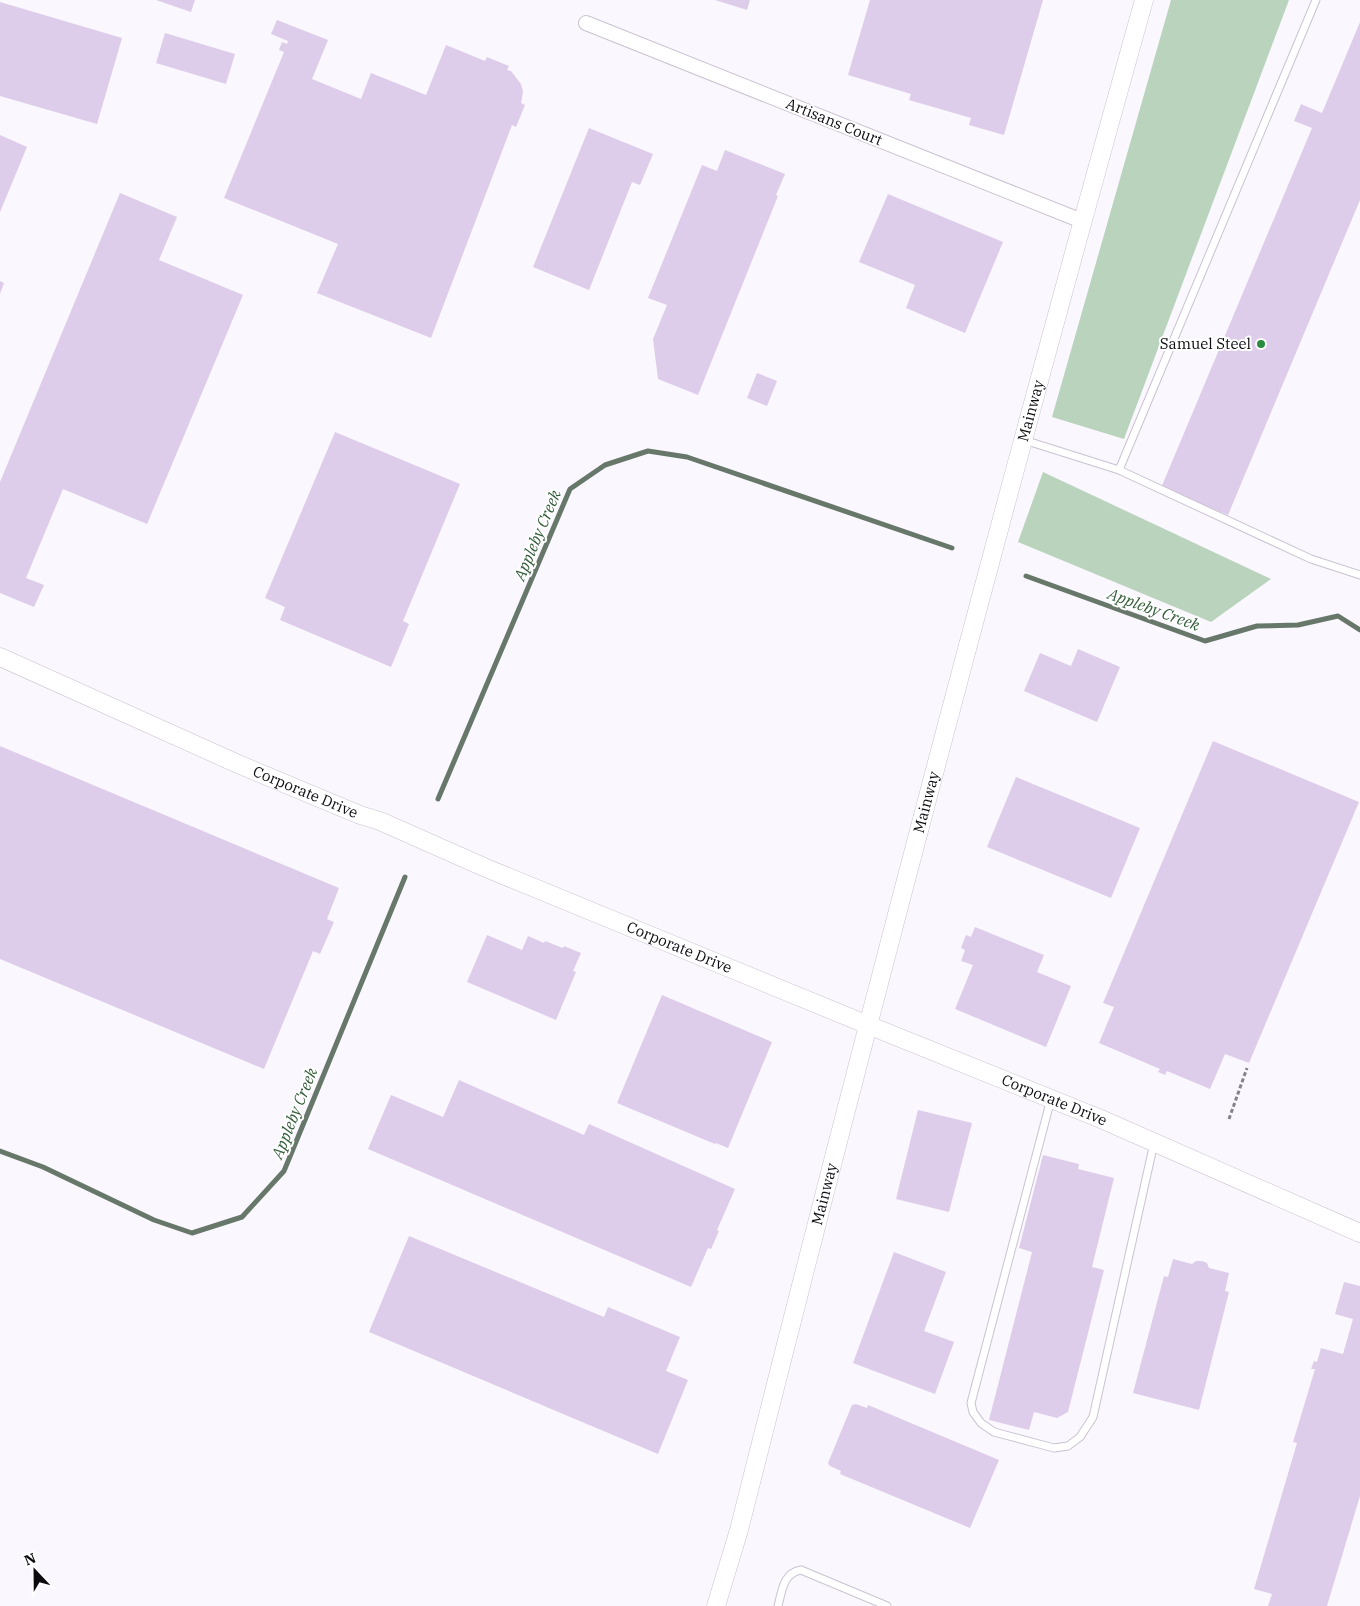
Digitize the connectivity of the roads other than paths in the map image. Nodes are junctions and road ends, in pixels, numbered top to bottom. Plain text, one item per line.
1 (1144, 0) edge
2 (1316, 0) edge
3 (586, 23) dead end
4 (1082, 220) junction
5 (1024, 440) junction
6 (1119, 470) junction
7 (1360, 575) edge
8 (0, 657) edge
9 (868, 1025) junction
10 (1051, 1099) junction
11 (1154, 1142) junction
12 (1360, 1233) edge
13 (716, 1606) edge
14 (778, 1606) edge
15 (887, 1606) edge

1 - 4 street, Mainway
2 - 6 lane
3 - 4 street, Artisans Court
4 - 5 street, Mainway
5 - 6 lane
5 - 9 street, Mainway
6 - 7 lane
8 - 9 street, Corporate Drive
9 - 10 street, Corporate Drive
9 - 13 street, Mainway
10 - 11 street, Corporate Drive
10 - 11 lane
11 - 12 street, Corporate Drive
14 - 15 lane

